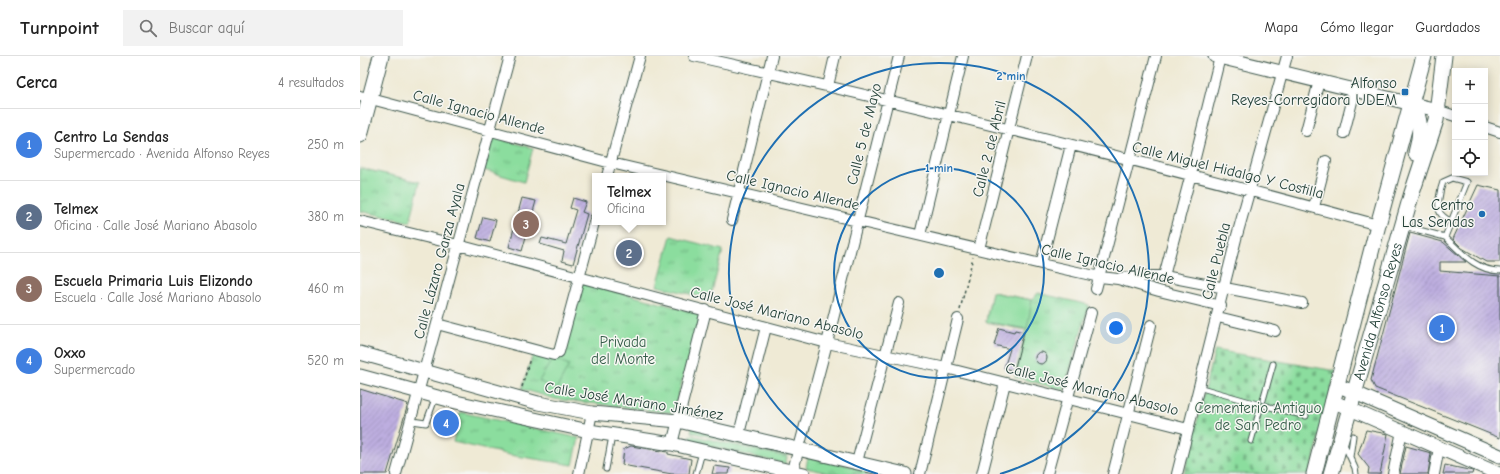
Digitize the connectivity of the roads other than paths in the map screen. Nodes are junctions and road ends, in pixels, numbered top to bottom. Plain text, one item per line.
1 (373, 56) edge
2 (381, 56) edge
3 (510, 56) edge
4 (640, 56) edge
5 (694, 56) edge
6 (772, 56) edge
7 (835, 56) edge
8 (899, 56) edge
9 (963, 56) edge
10 (1027, 56) edge
11 (1156, 56) edge
12 (1287, 56) edge
13 (1424, 56) edge
14 (1444, 56) edge
15 (706, 57) edge
16 (1217, 57) edge
17 (768, 72) junction
18 (1282, 74) junction
19 (1418, 78) junction
20 (1319, 82) junction
21 (1440, 85) junction
22 (828, 86) junction
23 (1355, 90) junction
24 (363, 98) edge
25 (889, 100) junction
26 (1412, 103) junction
27 (1437, 110) junction
28 (949, 115) junction
29 (1452, 115) edge
30 (1488, 128) edge
31 (1404, 130) junction
32 (490, 131) junction
33 (1010, 131) junction
34 (1306, 131) dead end
35 (1500, 132) edge
36 (1344, 133) dead end
37 (360, 135) edge
38 (1420, 137) junction
39 (1071, 145) junction
40 (1130, 160) junction
41 (1326, 160) dead end
42 (611, 163) junction
43 (609, 173) edge
44 (653, 173) edge
45 (1192, 174) junction
46 (666, 176) edge
47 (1249, 191) junction
48 (738, 193) junction
49 (1411, 196) junction
50 (1314, 207) junction
51 (732, 220) dead end
52 (360, 221) edge
53 (857, 221) junction
54 (1452, 222) junction
55 (1378, 224) junction
56 (593, 225) edge
57 (1402, 226) junction
58 (920, 235) junction
59 (1445, 237) junction
60 (458, 245) junction
61 (977, 249) junction
62 (1370, 263) junction
63 (1041, 264) junction
64 (1390, 268) junction
65 (1500, 271) edge
66 (578, 276) junction
67 (1164, 276) junction
68 (1100, 277) junction
69 (1118, 279) junction
70 (1225, 287) junction
71 (1096, 289) dead end
72 (899, 303) dead end
73 (1302, 303) dead end
74 (1221, 306) junction
75 (706, 310) junction
76 (1091, 313) dead end
77 (1218, 317) junction
78 (958, 319) road end
79 (437, 324) junction
80 (1151, 325) dead end
81 (766, 327) junction
82 (1275, 331) dead end
83 (827, 343) junction
84 (360, 353) edge
85 (886, 356) junction
86 (1273, 364) dead end
87 (946, 368) junction
88 (425, 370) junction
89 (360, 376) edge
90 (1006, 383) junction
91 (1337, 386) junction
92 (1198, 387) junction
93 (419, 392) junction
94 (1355, 392) junction
95 (436, 396) junction
96 (1068, 398) junction
97 (1263, 400) junction
98 (1332, 401) junction
99 (1257, 404) junction
100 (1266, 406) junction
101 (1350, 408) junction
102 (1260, 409) junction
103 (592, 413) junction
104 (1129, 414) junction
105 (1306, 416) dead end
106 (412, 421) junction
107 (678, 421) junction
108 (1188, 429) junction
109 (589, 431) junction
110 (1402, 431) junction
111 (739, 434) junction
112 (612, 435) junction
113 (1347, 437) junction
114 (1251, 440) dead end
115 (672, 444) junction
116 (1440, 448) junction
117 (799, 449) junction
118 (702, 452) junction
119 (1500, 456) edge
120 (1350, 458) junction
121 (857, 462) junction
122 (606, 469) dead end
123 (400, 473) edge
124 (796, 473) edge
125 (579, 474) edge
126 (696, 474) edge
127 (904, 474) edge
128 (920, 474) edge
129 (982, 474) edge
130 (1047, 474) edge
131 (1113, 474) edge
132 (1177, 474) edge
133 (1314, 474) edge
134 (1331, 474) edge
135 (1356, 474) edge
136 (1393, 474) edge
137 (1434, 474) edge
138 (1499, 474) edge

1 - 24 main road
2 - 24 main road
3 - 32 street, Calle Lázaro Garza Ayala
4 - 42 street
5 - 15 street, Calle Miguel Hidalgo Y Costilla
6 - 17 street
7 - 22 street
8 - 25 street, Calle 5 de Mayo
9 - 28 street
10 - 33 street, Calle 2 de Abril
11 - 40 street
12 - 18 street, Calle Puebla
13 - 19 main road, Avenida Alfonso Reyes
14 - 21 main road, Avenida Alfonso Reyes
15 - 17 street, Calle Miguel Hidalgo Y Costilla
16 - 18 street
16 - 45 street
17 - 22 street, Calle Miguel Hidalgo Y Costilla
17 - 48 street
18 - 20 street
18 - 47 street, Calle Puebla
19 - 21 main road
19 - 26 main road, Avenida Alfonso Reyes
20 - 23 street
20 - 34 street
21 - 27 main road, Avenida Alfonso Reyes
22 - 25 street, Calle Miguel Hidalgo Y Costilla
23 - 26 street
23 - 36 street
24 - 32 street, Calle Ignacio Allende
24 - 37 main road
25 - 28 street, Calle Miguel Hidalgo Y Costilla
25 - 53 street, Calle 5 de Mayo
26 - 27 street
26 - 31 main road, Avenida Alfonso Reyes
26 - 38 main road
27 - 29 street
27 - 49 main road, Avenida Alfonso Reyes
28 - 33 street, Calle Miguel Hidalgo Y Costilla
28 - 58 street
30 - 35 street
31 - 38 main road
31 - 55 main road, Avenida Alfonso Reyes
32 - 42 street, Calle Ignacio Allende
32 - 60 street, Calle Lázaro Garza Ayala
33 - 39 street, Calle Miguel Hidalgo Y Costilla
33 - 61 street, Calle 2 de Abril
38 - 49 main road
39 - 40 street, Calle Miguel Hidalgo Y Costilla
39 - 63 street
40 - 45 street, Calle Miguel Hidalgo Y Costilla
40 - 68 street
41 - 50 street
42 - 43 street
42 - 44 street, Calle Ignacio Allende
45 - 47 street, Calle Miguel Hidalgo Y Costilla
45 - 67 street
46 - 48 street, Calle Ignacio Allende
47 - 50 street, Calle Miguel Hidalgo Y Costilla
47 - 70 street, Calle Puebla
48 - 51 street
48 - 53 street, Calle Ignacio Allende
49 - 57 main road, Avenida Alfonso Reyes
50 - 55 street, Calle Miguel Hidalgo Y Costilla
52 - 60 street, Calle José Mariano Abasolo
53 - 58 street, Calle Ignacio Allende
53 - 83 street, Calle 5 de Mayo
54 - 54 lane
54 - 59 lane
55 - 62 main road, Avenida Alfonso Reyes
56 - 66 street
57 - 59 lane
57 - 64 main road, Avenida Alfonso Reyes
58 - 61 street, Calle Ignacio Allende
59 - 65 lane
60 - 66 street, Calle José Mariano Abasolo
60 - 79 street, Calle Lázaro Garza Ayala
61 - 63 street, Calle Ignacio Allende
62 - 64 main road
62 - 91 main road, Avenida Alfonso Reyes
63 - 68 street, Calle Ignacio Allende
64 - 94 main road, Avenida Alfonso Reyes
66 - 75 street, Calle José Mariano Abasolo
66 - 79 street
67 - 69 street
67 - 70 street
68 - 69 street, Calle Ignacio Allende
68 - 71 street
69 - 74 street, Calle Ignacio Allende
70 - 73 street
70 - 74 street, Calle Puebla
72 - 85 street
74 - 77 street, Calle Puebla
75 - 81 street, Calle José Mariano Abasolo
75 - 107 street
76 - 96 street
77 - 82 street
77 - 92 street, Calle Puebla
78 - 87 street
79 - 88 street, Calle Lázaro Garza Ayala
80 - 104 street
81 - 83 street, Calle José Mariano Abasolo
81 - 111 street
83 - 85 street, Calle José Mariano Abasolo
83 - 117 street, Calle 5 de Mayo
84 - 88 street, Calle José Mariano Jiménez
85 - 87 street, Calle José Mariano Abasolo
85 - 121 street
86 - 97 lane
87 - 90 street, Calle José Mariano Abasolo
87 - 128 street
88 - 93 street, Calle Lázaro Garza Ayala
88 - 103 street, Calle José Mariano Jiménez
89 - 93 street
90 - 96 street, Calle José Mariano Abasolo
90 - 129 street
91 - 94 street
91 - 98 main road, Avenida Alfonso Reyes
92 - 99 lane
92 - 108 street, Calle Puebla
93 - 95 street
93 - 106 street, Calle Lázaro Garza Ayala
94 - 101 main road, Avenida Alfonso Reyes
94 - 119 street
95 - 106 lane
95 - 109 street
96 - 104 street, Calle José Mariano Abasolo
96 - 130 street
97 - 99 lane
97 - 100 lane
98 - 101 street
98 - 133 main road, Avenida Alfonso Reyes
99 - 102 lane
100 - 102 lane
100 - 105 lane
101 - 110 street
101 - 113 main road, Avenida Alfonso Reyes
102 - 114 lane
103 - 107 street, Calle José Mariano Jiménez
103 - 109 street
104 - 108 street, Calle José Mariano Abasolo
104 - 131 street
106 - 123 street, Calle Lázaro Garza Ayala
107 - 111 street, Calle José Mariano Jiménez
107 - 115 street
108 - 132 street, Calle Puebla
109 - 112 street
109 - 125 street
110 - 116 street
110 - 136 street
111 - 117 street, Calle José Mariano Jiménez
112 - 115 street
112 - 122 lane
113 - 120 lane
113 - 120 lane
113 - 134 main road, Avenida Alfonso Reyes
115 - 118 street
116 - 137 street
116 - 138 street
117 - 121 street, Calle José Mariano Jiménez
117 - 124 street, Calle 5 de Mayo
118 - 124 street
118 - 126 lane
120 - 135 lane
121 - 127 street, Calle José Mariano Jiménez

